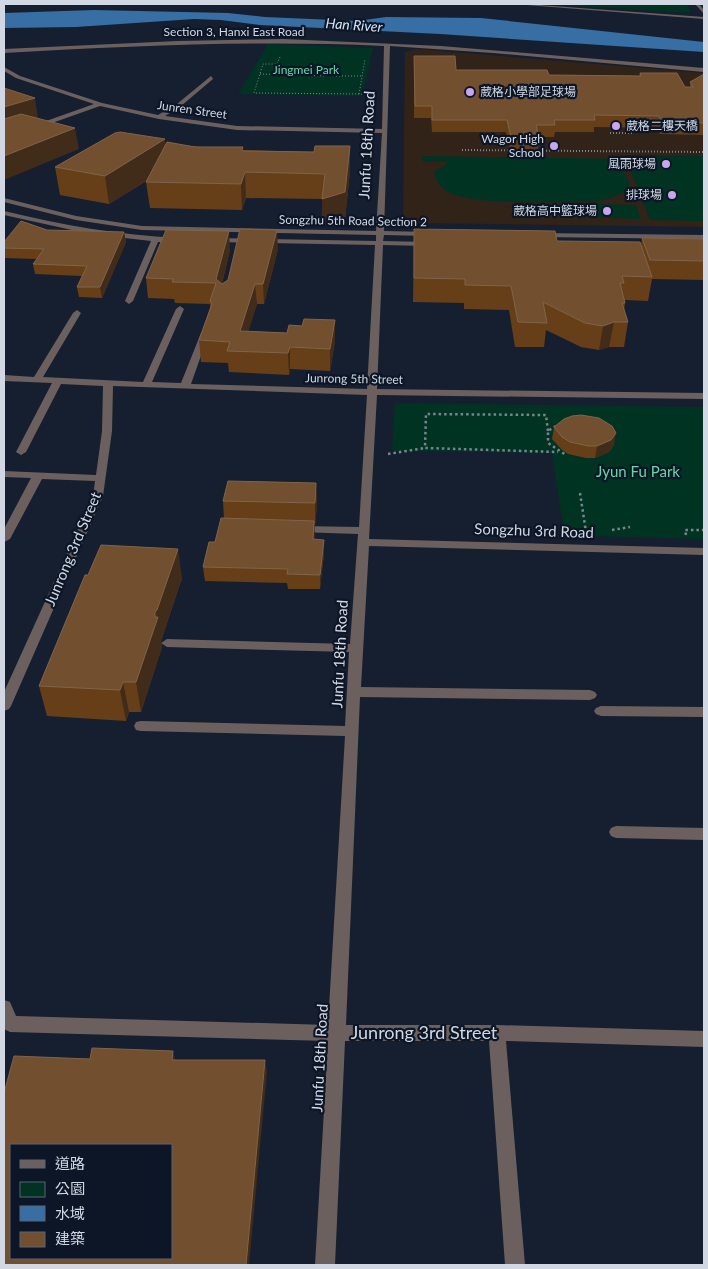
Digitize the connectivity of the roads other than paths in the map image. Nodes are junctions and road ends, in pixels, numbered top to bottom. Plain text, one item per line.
1 (526, 4) edge
2 (697, 4) edge
3 (704, 14) edge
4 (704, 18) edge
5 (387, 44) junction
6 (4, 51) edge
7 (4, 69) edge
8 (704, 70) edge
9 (211, 78) dead end
10 (100, 104) junction
11 (159, 117) junction
12 (385, 131) junction
13 (4, 138) edge
14 (4, 200) edge
15 (6, 215) edge
16 (438, 234) edge
17 (527, 235) edge
18 (704, 237) edge
19 (379, 238) junction
20 (155, 240) junction
21 (182, 240) edge
22 (201, 240) edge
23 (438, 244) edge
24 (129, 302) dead end
25 (180, 309) dead end
26 (77, 314) dead end
27 (208, 324) edge
28 (4, 378) edge
29 (37, 379) junction
30 (58, 380) junction
31 (108, 383) junction
32 (146, 385) junction
33 (185, 386) junction
34 (372, 392) junction
35 (704, 396) edge
36 (21, 452) dead end
37 (4, 474) edge
38 (38, 476) junction
39 (100, 478) junction
40 (289, 529) edge
41 (364, 536) junction
42 (4, 539) edge
43 (704, 551) edge
44 (167, 643) dead end
45 (356, 648) junction
46 (355, 692) junction
47 (590, 695) dead end
48 (4, 706) edge
49 (601, 712) dead end
50 (704, 712) edge
51 (141, 726) dead end
52 (353, 731) junction
53 (616, 832) dead end
54 (704, 834) edge
55 (6, 1021) edge
56 (337, 1033) junction
57 (497, 1033) junction
58 (704, 1039) edge
59 (325, 1265) edge
60 (515, 1265) edge

1 - 4 street
2 - 3 street
5 - 6 street, Section 3, Hanxi East Road
5 - 8 street, Section 3, Hanxi East Road
5 - 12 street, Junfu 18th Road
7 - 10 street, Junren Street
9 - 11 street
10 - 11 street, Junren Street
10 - 13 street
11 - 12 street, Junren Street
12 - 19 street, Junfu 18th Road
14 - 19 street, Songzhu 5th Road Section 2
15 - 20 street
16 - 19 street, Songzhu 5th Road Section 2
17 - 18 street
19 - 22 street, Songzhu 5th Road Section 2
19 - 23 street, Songzhu 5th Road Section 2
19 - 34 street, Junfu 18th Road
20 - 21 street
20 - 24 street
25 - 32 street
26 - 29 street
27 - 33 street
28 - 29 street, Junrong 5th Street
29 - 30 street, Junrong 5th Street
30 - 31 street, Junrong 5th Street
30 - 36 street
31 - 32 street, Junrong 5th Street
31 - 39 street, Junrong 3rd Street
32 - 33 street, Junrong 5th Street
33 - 34 street, Junrong 5th Street
34 - 35 street, Junrong 5th Street
34 - 41 street, Junfu 18th Road
37 - 38 street
38 - 39 street
38 - 42 street
39 - 48 street, Junrong 3rd Street
40 - 41 street, Songzhu 3rd Road
41 - 43 street, Songzhu 3rd Road
41 - 45 street, Junfu 18th Road
44 - 45 street
45 - 46 street, Junfu 18th Road
46 - 47 street
46 - 52 street, Junfu 18th Road
49 - 50 street
51 - 52 street
52 - 56 street, Junfu 18th Road
53 - 54 street
55 - 56 street, Junrong 3rd Street
56 - 57 street, Junrong 3rd Street
56 - 59 street, Junfu 18th Road
57 - 58 street, Junrong 3rd Street
57 - 60 street

